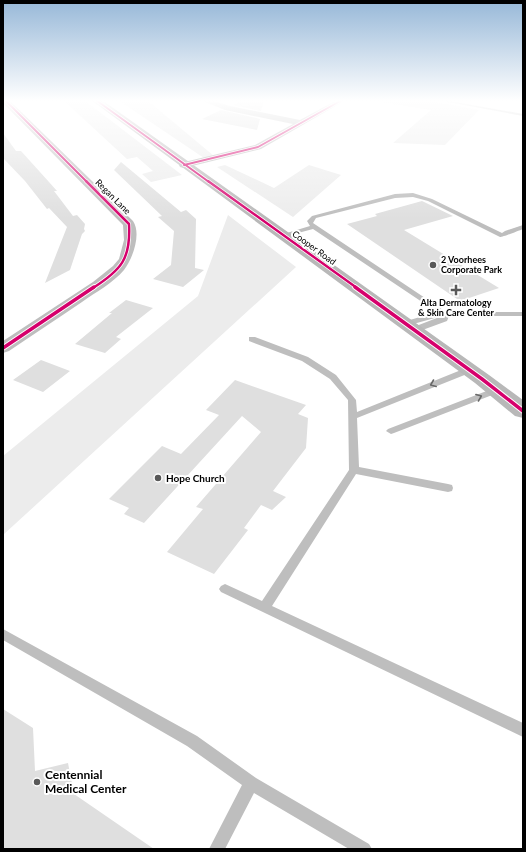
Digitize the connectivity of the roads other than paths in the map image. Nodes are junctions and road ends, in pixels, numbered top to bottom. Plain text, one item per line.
1 (45, 140) edge
2 (150, 140) edge
3 (271, 140) edge
4 (184, 165) junction
5 (314, 227) junction
6 (523, 227) edge
7 (283, 235) junction
8 (523, 314) edge
9 (446, 315) junction
10 (410, 327) junction
11 (252, 339) dead end
12 (3, 348) edge
13 (469, 370) junction
14 (497, 390) junction
15 (523, 411) edge
16 (352, 416) junction
17 (391, 431) dead end
18 (354, 470) junction
19 (448, 488) dead end
20 (225, 589) dead end
21 (265, 607) junction
22 (3, 634) edge
23 (523, 730) edge
24 (251, 783) junction
25 (217, 849) edge
26 (363, 849) edge

1 - 12 street, Regan Lane
2 - 4 street, Cooper Road
3 - 4 street
4 - 7 street, Cooper Road
5 - 6 lane
5 - 7 lane
5 - 9 lane
7 - 10 street, Cooper Road
8 - 9 lane
9 - 10 lane
10 - 13 street, Cooper Road
11 - 16 lane
13 - 14 street, Cooper Road
13 -> 16 lane
14 - 15 street, Cooper Road
17 -> 14 lane
16 - 18 lane
18 - 19 lane
18 - 21 lane
20 - 21 lane
21 - 23 lane
22 - 24 lane
24 - 25 lane
24 - 26 lane

